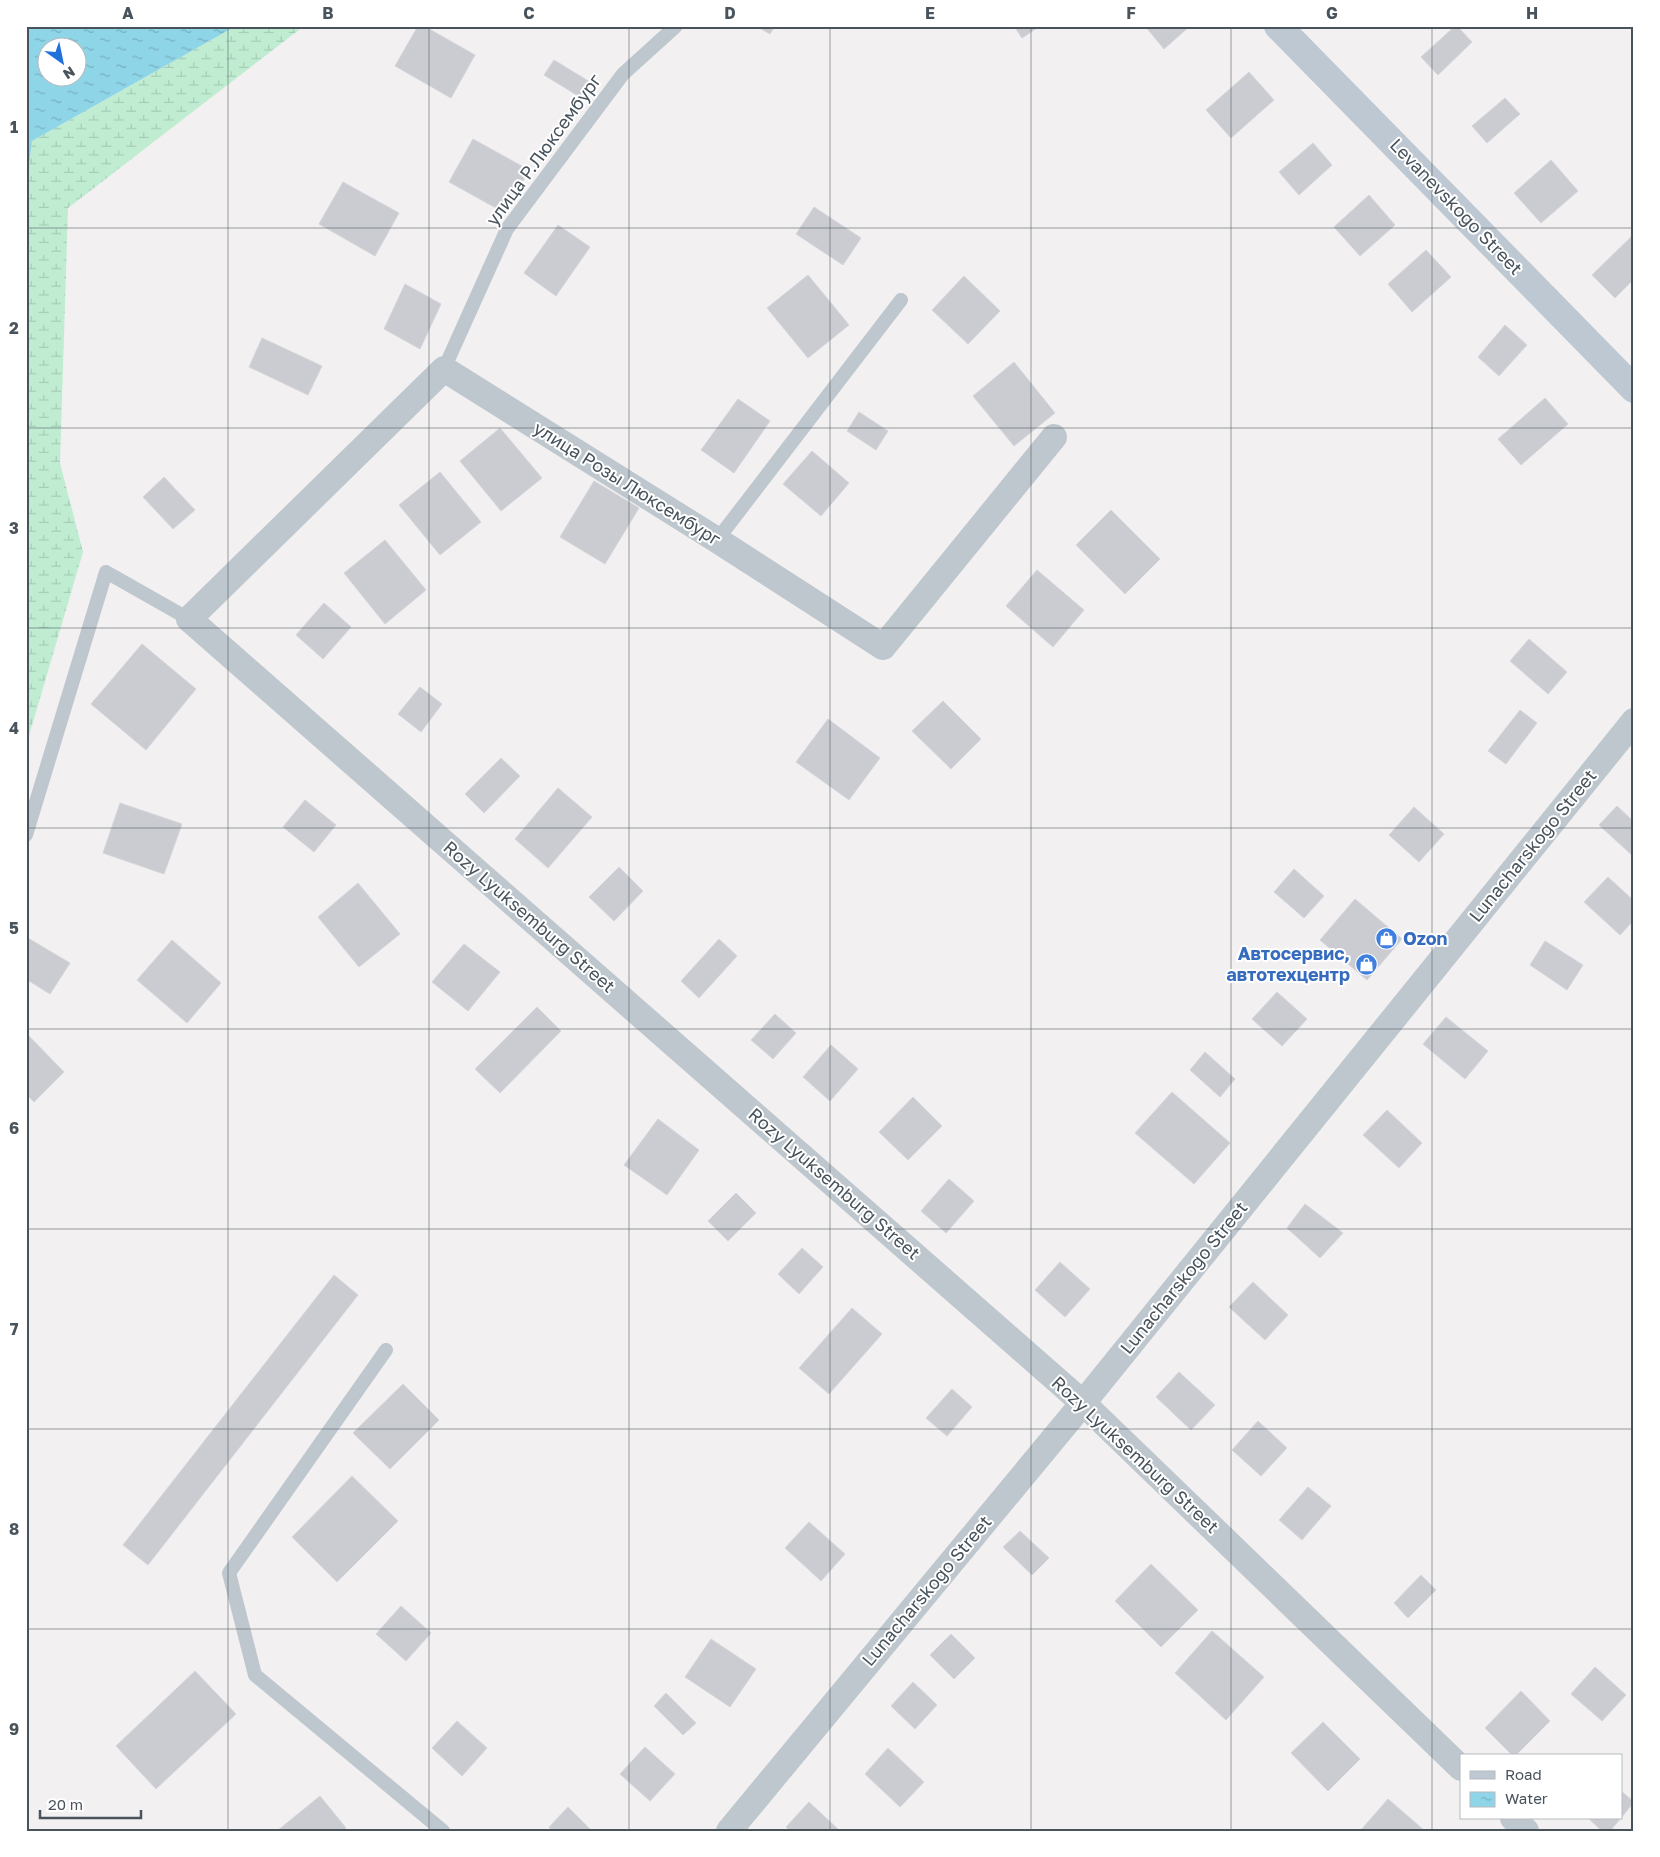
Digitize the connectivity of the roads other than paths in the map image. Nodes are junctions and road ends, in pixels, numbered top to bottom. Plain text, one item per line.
1 (676, 26) edge
2 (1278, 26) edge
3 (902, 300) dead end
4 (444, 369) junction
5 (1634, 389) edge
6 (1054, 437) dead end
7 (716, 540) junction
8 (189, 619) junction
9 (1634, 721) edge
10 (26, 835) edge
11 (386, 1350) dead end
12 (1083, 1403) junction
13 (1460, 1767) edge
14 (1515, 1820) edge
15 (443, 1831) edge
16 (728, 1831) edge
17 (1526, 1831) edge

1 - 4 lane, улица Р.Люксембург
2 - 5 street, Levanevskogo Street
3 - 7 lane
4 - 7 street, улица Розы Люксембург
4 - 8 street
6 - 7 street, улица Розы Люксембург
8 - 10 lane
8 - 12 street, Rozy Lyuksemburg Street
9 - 12 street, Lunacharskogo Street
11 - 15 lane
12 - 13 street, Rozy Lyuksemburg Street
12 - 16 street, Lunacharskogo Street
14 - 17 street

